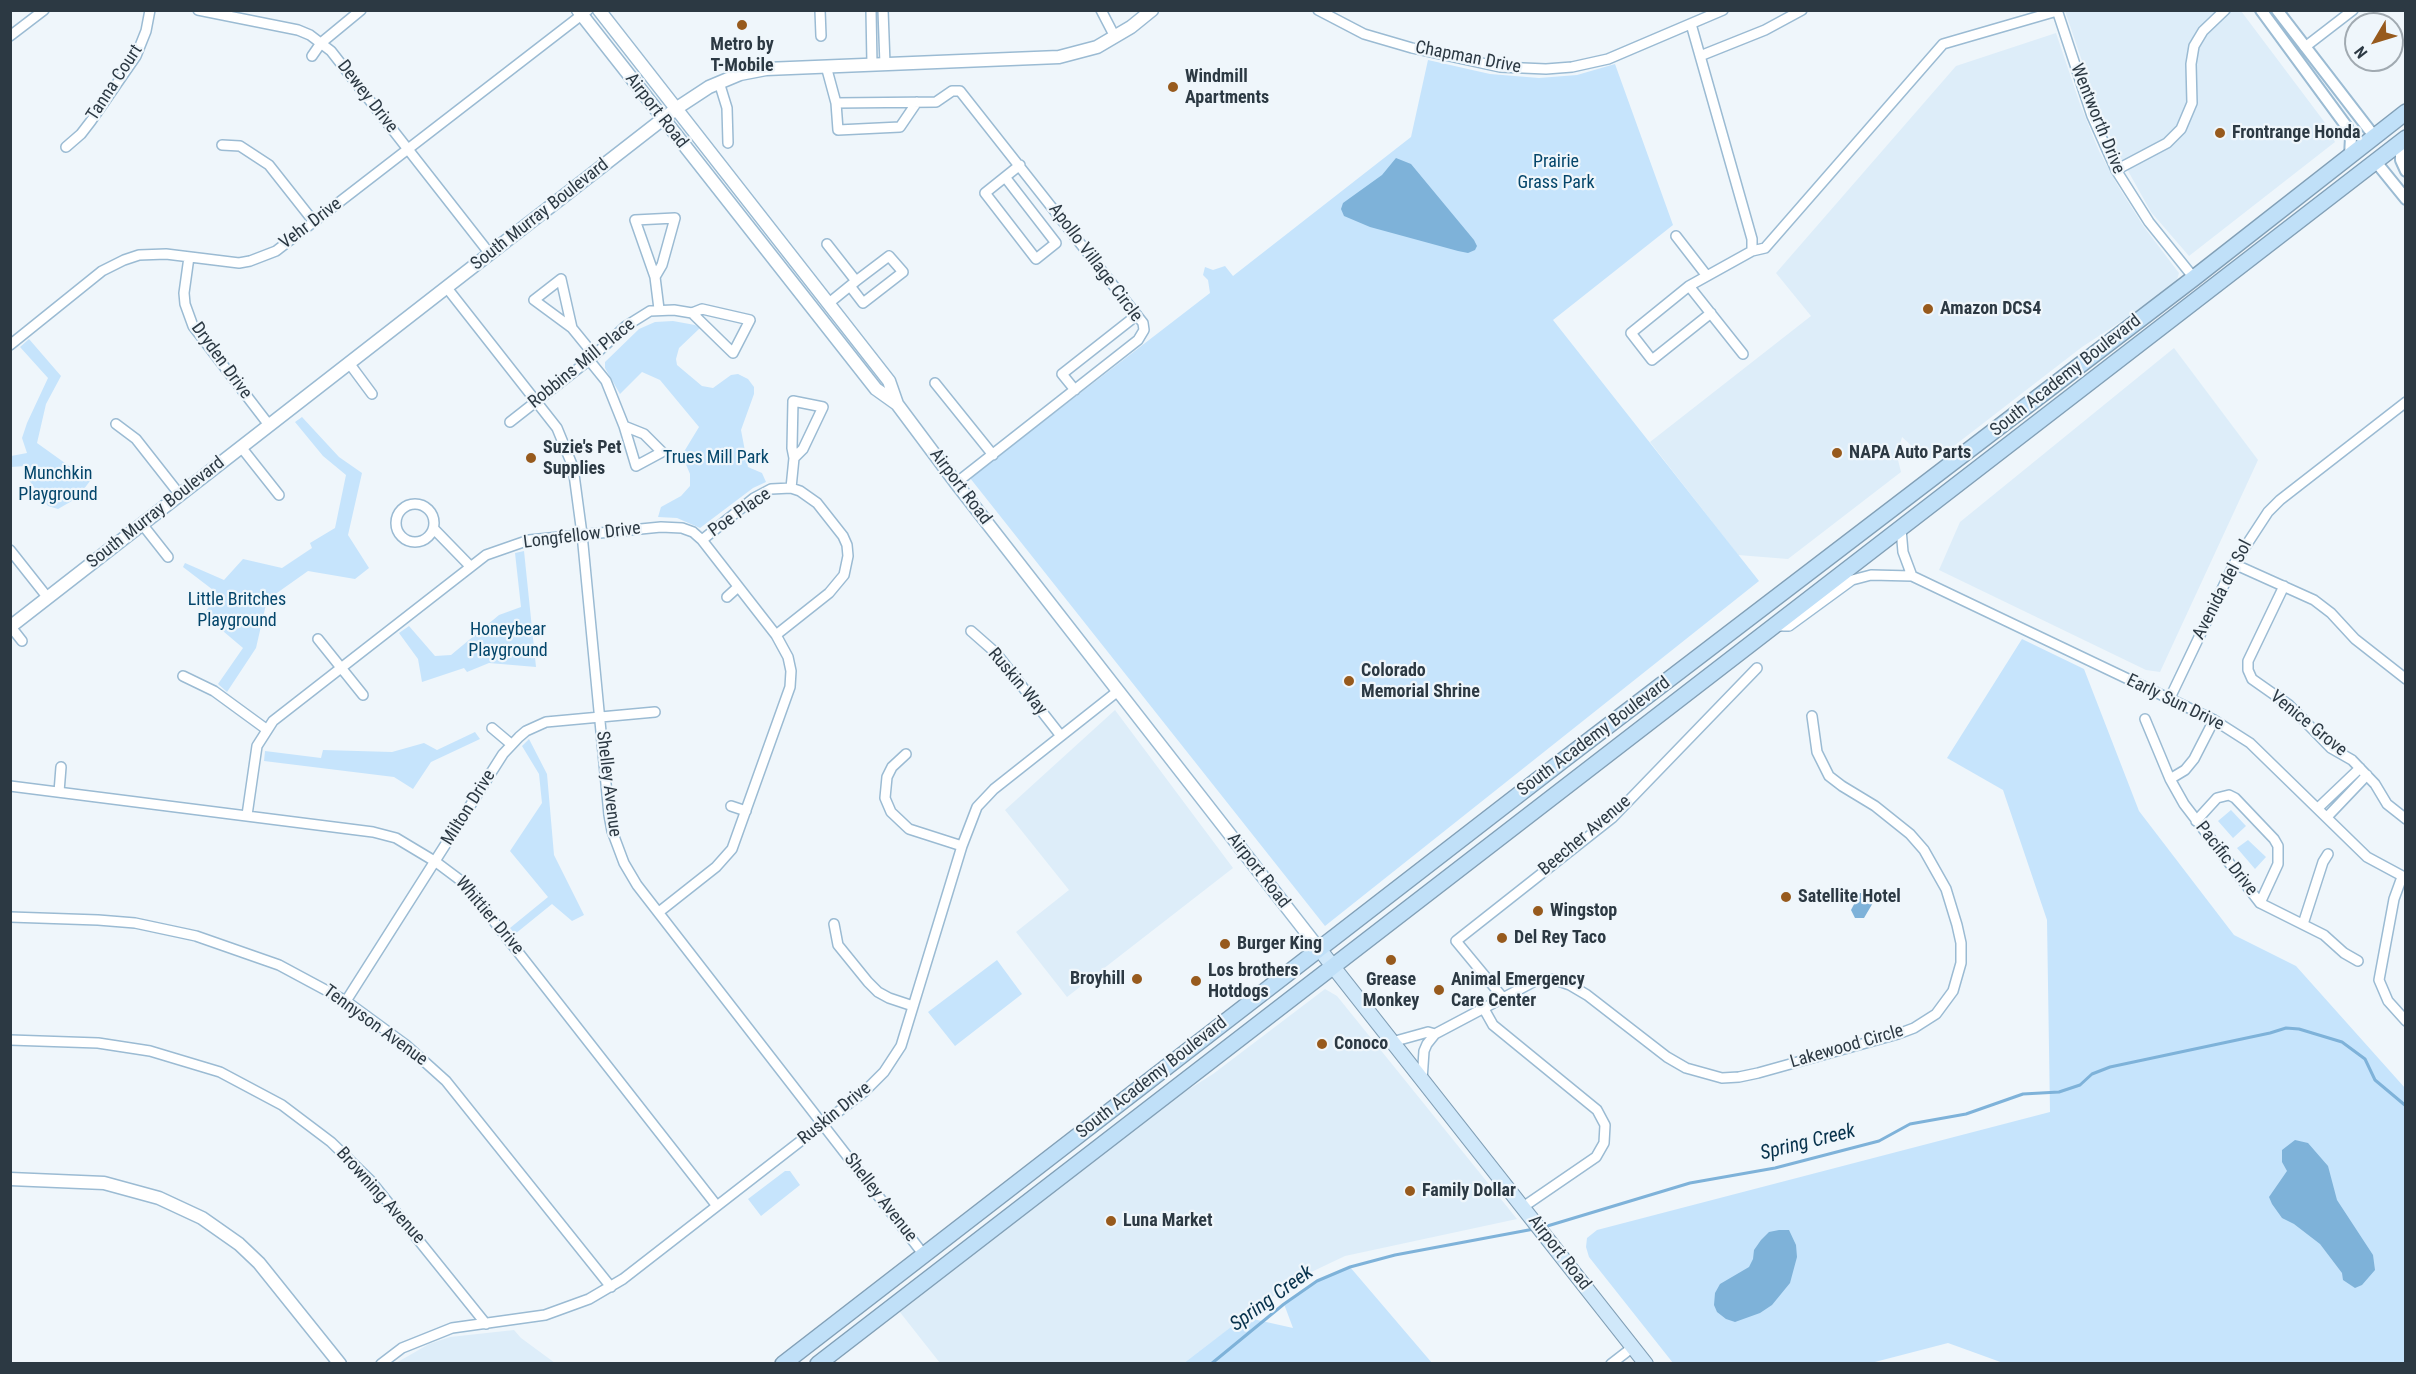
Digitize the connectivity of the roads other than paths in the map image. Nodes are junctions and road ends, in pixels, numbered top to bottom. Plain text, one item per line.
1 (44, 10) edge
2 (150, 10) edge
3 (198, 10) edge
4 (361, 10) edge
5 (599, 10) edge
6 (820, 10) edge
7 (871, 10) edge
8 (883, 10) edge
9 (1101, 10) edge
10 (1152, 10) edge
11 (1318, 10) edge
12 (1723, 10) edge
13 (1802, 10) edge
14 (2020, 10) edge
15 (2225, 10) edge
16 (2261, 10) edge
17 (2277, 10) edge
18 (2353, 10) edge
19 (211, 11) edge
20 (2057, 11) edge
21 (582, 12) edge
22 (2024, 20) junction
23 (1691, 24) junction
24 (871, 25) junction
25 (884, 25) junction
26 (11, 35) edge
27 (821, 36) dead end
28 (1115, 37) junction
29 (321, 43) junction
30 (2305, 47) junction
31 (312, 56) dead end
32 (1700, 56) junction
33 (872, 64) junction
34 (885, 64) junction
35 (826, 66) junction
36 (719, 82) junction
37 (917, 102) junction
38 (836, 103) junction
39 (677, 108) junction
40 (2406, 112) edge
41 (663, 120) junction
42 (2406, 124) edge
43 (2374, 136) junction
44 (2403, 140) edge
45 (728, 143) dead end
46 (222, 145) dead end
47 (66, 147) dead end
48 (408, 150) junction
49 (2350, 156) junction
50 (2376, 162) junction
51 (1020, 165) junction
52 (2116, 170) junction
53 (2406, 171) edge
54 (1005, 177) junction
55 (2406, 199) edge
56 (314, 222) junction
57 (1676, 236) dead end
58 (827, 244) dead end
59 (1752, 251) junction
60 (490, 254) junction
61 (189, 257) junction
62 (1707, 276) junction
63 (655, 277) junction
64 (2194, 278) junction
65 (2226, 278) junction
66 (853, 284) junction
67 (1689, 286) junction
68 (447, 288) junction
69 (829, 303) junction
70 (659, 309) junction
71 (692, 313) junction
72 (1711, 313) junction
73 (1137, 315) junction
74 (572, 328) junction
75 (10, 345) edge
76 (1743, 354) dead end
77 (592, 358) junction
78 (349, 363) junction
79 (935, 382) dead end
80 (1075, 390) junction
81 (372, 394) dead end
82 (536, 402) junction
83 (2406, 402) edge
84 (897, 404) junction
85 (510, 422) dead end
86 (116, 424) dead end
87 (269, 425) junction
88 (624, 426) junction
89 (241, 447) junction
90 (993, 455) junction
91 (794, 458) junction
92 (956, 483) junction
93 (791, 488) junction
94 (180, 495) junction
95 (279, 495) dead end
96 (142, 524) junction
97 (434, 529) junction
98 (1901, 529) junction
99 (582, 534) junction
100 (702, 540) junction
101 (10, 550) edge
102 (168, 557) dead end
103 (2234, 564) junction
104 (470, 566) junction
105 (1912, 576) junction
106 (2284, 585) junction
107 (738, 587) junction
108 (726, 597) dead end
109 (48, 598) junction
110 (1772, 626) junction
111 (11, 627) edge
112 (971, 630) dead end
113 (776, 634) junction
114 (318, 639) dead end
115 (22, 641) dead end
116 (340, 667) junction
117 (1757, 668) dead end
118 (183, 676) dead end
119 (2406, 679) edge
120 (1118, 691) junction
121 (363, 695) dead end
122 (2169, 700) junction
123 (655, 712) dead end
124 (1812, 716) dead end
125 (600, 717) junction
126 (2145, 719) dead end
127 (2214, 720) junction
128 (492, 728) dead end
129 (266, 729) junction
130 (1061, 736) junction
131 (511, 744) junction
132 (906, 754) dead end
133 (61, 768) dead end
134 (2363, 772) junction
135 (2170, 778) junction
136 (10, 786) edge
137 (59, 792) junction
138 (731, 806) dead end
139 (2318, 808) junction
140 (746, 811) junction
141 (248, 815) junction
142 (2327, 817) junction
143 (2406, 819) edge
144 (2196, 821) junction
145 (962, 846) junction
146 (2328, 854) dead end
147 (436, 862) junction
148 (2404, 877) edge
149 (2260, 903) junction
150 (658, 912) junction
151 (10, 917) edge
152 (834, 924) dead end
153 (2303, 924) junction
154 (1320, 950) junction
155 (2358, 961) dead end
156 (1332, 966) junction
157 (1504, 999) junction
158 (346, 1001) junction
159 (913, 1006) junction
160 (1484, 1009) junction
161 (2406, 1021) edge
162 (1435, 1034) junction
163 (10, 1040) edge
164 (1392, 1042) junction
165 (1422, 1080) junction
166 (822, 1124) junction
167 (10, 1179) edge
168 (717, 1206) junction
169 (1523, 1207) junction
170 (924, 1255) junction
171 (611, 1287) junction
172 (486, 1324) junction
173 (1633, 1347) junction
174 (340, 1364) edge
175 (381, 1364) edge
176 (783, 1364) edge
177 (818, 1364) edge
178 (1611, 1364) edge
179 (1646, 1364) edge

1 - 26 street
2 - 47 street, Tanna Court
3 - 19 street, Dewey Drive
4 - 29 street
5 - 39 main road, Airport Road
6 - 27 street
7 - 24 street
8 - 25 street
9 - 28 street
10 - 28 main road, South Murray Boulevard
11 - 23 street, Chapman Drive
12 - 23 street, Chapman Drive
13 - 32 street
14 - 22 street
15 - 52 street
16 - 49 street
17 - 30 street
18 - 30 street
19 - 29 street, Dewey Drive
20 - 22 street
20 - 52 street, Wentworth Drive
21 - 41 main road, Airport Road
21 - 48 street, Vehr Drive
22 - 59 street
23 - 32 street
24 - 25 street
24 - 33 street
25 - 34 street
28 - 34 main road, South Murray Boulevard
29 - 31 street
29 - 48 street, Dewey Drive
30 - 43 street
32 - 59 street
33 - 34 main road, South Murray Boulevard
33 - 35 main road, South Murray Boulevard
35 - 36 main road, South Murray Boulevard
35 - 38 street
36 - 39 main road, South Murray Boulevard
36 - 45 street
37 - 38 street
37 - 38 street
37 - 51 street, Apollo Village Circle
39 - 41 main road, South Murray Boulevard
39 - 69 main road, Airport Road
40 - 43 highway, South Academy Boulevard
41 - 60 main road, South Murray Boulevard
41 - 84 main road, Airport Road
42 - 50 highway
43 - 49 highway, South Academy Boulevard
43 - 65 highway
44 - 50 highway, South Academy Boulevard
44 - 53 street
46 - 56 street
48 - 56 street, Vehr Drive
48 - 60 street, Dewey Drive
49 - 64 highway, South Academy Boulevard
50 - 55 street
50 - 65 highway, South Academy Boulevard
51 - 54 street
51 - 73 street, Apollo Village Circle
52 - 64 street, Wentworth Drive
54 - 54 street
56 - 61 street, Vehr Drive
57 - 62 street
58 - 66 street
59 - 62 street
60 - 68 main road, South Murray Boulevard
61 - 75 street, Vehr Drive
61 - 87 street, Dryden Drive
62 - 67 street
63 - 63 street
63 - 70 street
64 - 154 highway, South Academy Boulevard
65 - 98 highway, South Academy Boulevard
66 - 66 street
66 - 69 street
67 - 72 street
67 - 72 street
68 - 78 main road, South Murray Boulevard
68 - 82 street, Shelley Avenue
69 - 84 main road, Airport Road
70 - 71 street
70 - 77 street, Robbins Mill Place
71 - 71 street
72 - 76 street
73 - 80 street, Apollo Village Circle
73 - 80 street
74 - 74 street
74 - 77 street
77 - 82 street, Robbins Mill Place
77 - 88 street
78 - 81 street
78 - 87 main road, South Murray Boulevard
79 - 90 street
80 - 90 street, Apollo Village Circle
82 - 85 street, Robbins Mill Place
82 - 99 street, Shelley Avenue
83 - 103 street, Avenida del Sol
84 - 92 main road, Airport Road
86 - 94 street
87 - 89 main road, South Murray Boulevard
88 - 88 street
89 - 94 main road, South Murray Boulevard
89 - 95 street
90 - 92 street, Apollo Village Circle
91 - 91 street
91 - 93 street
92 - 120 main road, Airport Road
93 - 100 street, Poe Place
93 - 113 street, Poe Place
94 - 96 main road, South Murray Boulevard
96 - 102 street
96 - 109 main road, South Murray Boulevard
97 - 97 street
97 - 104 street
98 - 105 street
98 - 110 highway, South Academy Boulevard
99 - 100 street, Longfellow Drive
99 - 104 street, Longfellow Drive
99 - 125 street, Shelley Avenue
100 - 107 street, Longfellow Drive
101 - 109 street
103 - 106 street
103 - 122 street, Avenida del Sol
104 - 116 street, Longfellow Drive
105 - 110 street, Early Sun Drive
105 - 122 street, Early Sun Drive
106 - 119 street
106 - 134 street, Venice Grove
107 - 108 street
107 - 113 street, Longfellow Drive
109 - 111 main road, South Murray Boulevard
110 - 156 highway, South Academy Boulevard
111 - 115 street
112 - 130 street, Ruskin Way
113 - 140 street, Longfellow Drive
114 - 116 street
116 - 121 street
116 - 129 street, Longfellow Drive
117 - 157 street, Beecher Avenue
118 - 129 street
120 - 130 street, Ruskin Drive
120 - 154 main road, Airport Road
122 - 127 street, Early Sun Drive
123 - 125 street, Milton Drive
124 - 157 street, Lakewood Circle
125 - 131 street, Milton Drive
125 - 150 street, Shelley Avenue
126 - 135 street, Pacific Drive
127 - 135 street
127 - 139 street, Early Sun Drive
128 - 131 street
129 - 141 street, Longfellow Drive
130 - 145 street, Ruskin Drive
131 - 147 street, Milton Drive
132 - 145 street
133 - 137 street
134 - 139 street
134 - 142 street
134 - 143 street, Venice Grove
135 - 144 street, Pacific Drive
136 - 137 street, Whittier Drive
137 - 141 street, Whittier Drive
138 - 140 street
139 - 142 street, Early Sun Drive
140 - 150 street, Longfellow Drive
141 - 147 street, Whittier Drive
142 - 148 street, Early Sun Drive
144 - 149 street, Pacific Drive
144 - 149 street
145 - 159 street, Ruskin Drive
146 - 153 street
147 - 158 street, Milton Drive
147 - 168 street, Whittier Drive
148 - 161 street
149 - 153 street, Pacific Drive
150 - 166 street, Shelley Avenue
151 - 158 street, Tennyson Avenue
152 - 159 street
153 - 155 street, Pacific Drive
154 - 156 main road, Airport Road
154 - 170 highway, South Academy Boulevard
156 - 164 main road, Airport Road
156 - 177 highway, South Academy Boulevard
157 - 160 street, Lakewood Circle
158 - 171 street, Tennyson Avenue
159 - 166 street, Ruskin Drive
160 - 162 street, Lakewood Circle
160 - 169 street
162 - 164 street, Lakewood Circle
162 - 165 street
163 - 172 street, Browning Avenue
164 - 165 main road, Airport Road
165 - 169 main road, Airport Road
166 - 168 street, Ruskin Drive
166 - 170 street, Shelley Avenue
167 - 174 main road
168 - 171 street, Ruskin Drive
169 - 173 main road, Airport Road
170 - 176 highway, South Academy Boulevard
171 - 172 street, Ruskin Drive
172 - 175 street, Ruskin Drive
173 - 178 street
173 - 179 main road, Airport Road

